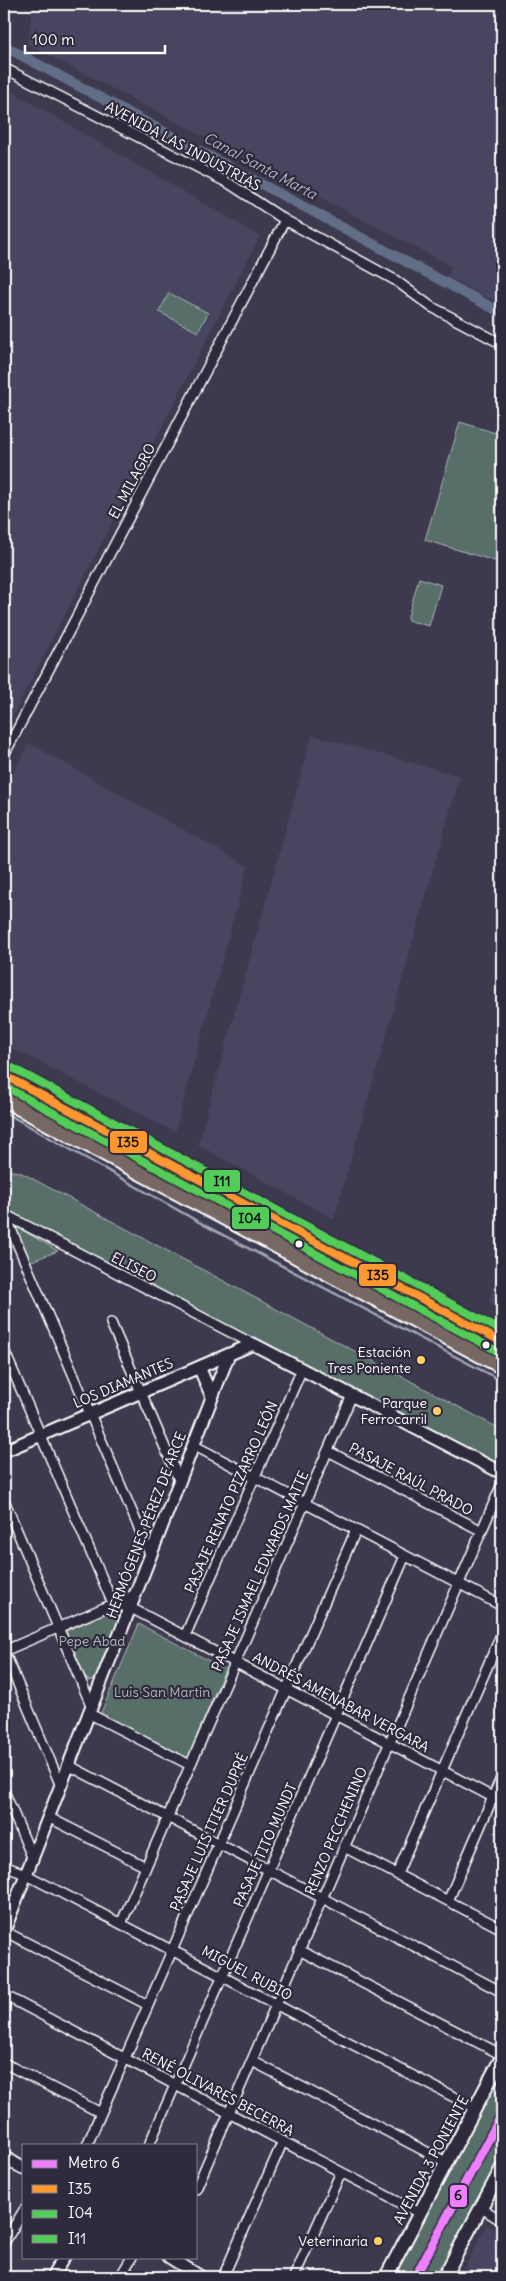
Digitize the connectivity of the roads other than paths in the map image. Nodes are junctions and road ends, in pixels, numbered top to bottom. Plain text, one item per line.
1 (4, 68) edge
2 (285, 220) junction
3 (502, 344) edge
4 (4, 755) edge
5 (4, 1075) edge
6 (4, 1100) edge
7 (157, 1157) junction
8 (147, 1177) junction
9 (238, 1200) junction
10 (4, 1214) edge
11 (227, 1219) junction
12 (111, 1323) dead end
13 (502, 1342) edge
14 (253, 1344) junction
15 (4, 1350) edge
16 (229, 1354) junction
17 (502, 1366) edge
18 (199, 1367) junction
19 (302, 1369) junction
20 (141, 1392) junction
21 (352, 1395) junction
22 (212, 1397) junction
23 (90, 1414) junction
24 (41, 1435) junction
25 (193, 1445) junction
26 (4, 1450) edge
27 (328, 1451) junction
28 (502, 1473) edge
29 (254, 1477) junction
30 (179, 1480) junction
31 (502, 1484) edge
32 (4, 1500) edge
33 (305, 1503) junction
34 (356, 1530) junction
35 (482, 1531) junction
36 (150, 1554) junction
37 (405, 1556) junction
38 (459, 1584) junction
39 (134, 1595) junction
40 (112, 1604) junction
41 (502, 1606) edge
42 (129, 1607) junction
43 (58, 1628) junction
44 (502, 1633) edge
45 (185, 1636) junction
46 (4, 1651) edge
47 (235, 1662) junction
48 (287, 1689) junction
49 (90, 1709) junction
50 (336, 1715) junction
51 (389, 1743) junction
52 (68, 1765) junction
53 (190, 1765) junction
54 (442, 1770) junction
55 (502, 1776) edge
56 (60, 1784) junction
57 (4, 1791) edge
58 (493, 1797) junction
59 (502, 1802) edge
60 (48, 1817) junction
61 (168, 1817) junction
62 (219, 1844) junction
63 (344, 1847) junction
64 (32, 1857) junction
65 (4, 1866) edge
66 (146, 1867) junction
67 (269, 1870) junction
68 (25, 1874) junction
69 (397, 1874) junction
70 (322, 1898) junction
71 (448, 1901) junction
72 (121, 1924) junction
73 (502, 1927) edge
74 (4, 1931) edge
75 (172, 1950) junction
76 (299, 1950) junction
77 (222, 1976) junction
78 (502, 1992) edge
79 (4, 1995) edge
80 (276, 2004) junction
81 (148, 2006) junction
82 (502, 2056) edge
83 (125, 2059) junction
84 (252, 2060) junction
85 (4, 2063) edge
86 (175, 2085) junction
87 (475, 2108) junction
88 (101, 2113) junction
89 (229, 2113) junction
90 (282, 2142) junction
91 (87, 2144) edge
92 (149, 2144) edge
93 (4, 2157) edge
94 (446, 2162) junction
95 (22, 2168) edge
96 (502, 2168) edge
97 (341, 2172) junction
98 (198, 2183) edge
99 (480, 2208) junction
100 (22, 2213) edge
101 (420, 2213) junction
102 (502, 2221) edge
103 (4, 2243) edge
104 (63, 2258) edge
105 (131, 2258) edge
106 (170, 2258) edge
107 (186, 2273) edge
108 (52, 2277) edge
109 (120, 2277) edge
110 (202, 2277) edge
111 (223, 2277) edge
112 (294, 2277) edge
113 (386, 2277) edge
114 (444, 2277) edge

1 - 2 street, AVENIDA LAS INDUSTRIAS
2 - 3 street, AVENIDA LAS INDUSTRIAS
2 - 4 street, EL MILAGRO
5 - 7 main road
6 - 8 main road
7 - 8 main road
7 - 9 main road
8 - 11 main road
9 - 11 main road
9 - 13 main road
10 - 14 street, ELISEO
10 - 23 street
11 - 17 main road
12 - 20 street
14 - 16 street, LOS DIAMANTES
14 - 19 street
15 - 24 street
16 - 18 street, LOS DIAMANTES
16 - 22 street, HERMÓGENES PÉREZ DE ARCE
18 - 20 street, LOS DIAMANTES
18 - 22 street
19 - 21 street
19 - 29 street, PASAJE RENATO PIZARRO LEÓN
20 - 23 street, LOS DIAMANTES
20 - 30 street
21 - 27 street, PASAJE ISMAEL EDWARDS MATTE
21 - 28 street
22 - 25 street, HERMÓGENES PÉREZ DE ARCE
23 - 24 street, LOS DIAMANTES
23 - 36 street
24 - 26 street, LOS DIAMANTES
24 - 40 street
25 - 29 street
25 - 30 street, HERMÓGENES PÉREZ DE ARCE
27 - 33 street, PASAJE ISMAEL EDWARDS MATTE
27 - 35 street, PASAJE RAÚL PRADO
29 - 33 street
29 - 45 street, PASAJE RENATO PIZARRO LEÓN
30 - 36 street, HERMÓGENES PÉREZ DE ARCE
31 - 35 street, RENZO PECCHENINO
32 - 43 street
33 - 34 street
33 - 47 street, PASAJE ISMAEL EDWARDS MATTE
34 - 37 street
34 - 48 street, PASAJE LUIS ITIER DUPRÉ
35 - 38 street, RENZO PECCHENINO
36 - 39 street, HERMÓGENES PÉREZ DE ARCE
37 - 38 street
37 - 50 street, PASAJE TITO MUNDT
38 - 41 street
38 - 51 street, RENZO PECCHENINO
39 - 40 street
39 - 42 street, HERMÓGENES PÉREZ DE ARCE
40 - 42 street, ANDRÉS AMENABAR VERGARA
40 - 43 street
42 - 45 street, ANDRÉS AMENABAR VERGARA
42 - 49 street, HERMÓGENES PÉREZ DE ARCE
43 - 46 street
43 - 49 street
44 - 54 street
45 - 47 street, ANDRÉS AMENABAR VERGARA
46 - 56 street
47 - 48 street, ANDRÉS AMENABAR VERGARA
47 - 53 street, PASAJE ISMAEL EDWARDS MATTE
48 - 50 street, ANDRÉS AMENABAR VERGARA
48 - 62 street, PASAJE LUIS ITIER DUPRÉ
49 - 52 street, HERMÓGENES PÉREZ DE ARCE
49 - 53 street
50 - 51 street, ANDRÉS AMENABAR VERGARA
50 - 67 street, PASAJE TITO MUNDT
51 - 54 street, ANDRÉS AMENABAR VERGARA
51 - 63 street, RENZO PECCHENINO
52 - 56 street, HERMÓGENES PÉREZ DE ARCE
52 - 61 street
53 - 61 street, PASAJE ISMAEL EDWARDS MATTE
54 - 58 street, ANDRÉS AMENABAR VERGARA
54 - 69 street
55 - 58 street
56 - 60 street, HERMÓGENES PÉREZ DE ARCE
57 - 64 street
58 - 59 street, ANDRÉS AMENABAR VERGARA
58 - 71 street
60 - 64 street, HERMÓGENES PÉREZ DE ARCE
60 - 66 street
61 - 62 street
61 - 66 street, PASAJE ISMAEL EDWARDS MATTE
62 - 67 street
62 - 75 street, PASAJE LUIS ITIER DUPRÉ
63 - 69 street
63 - 70 street, RENZO PECCHENINO
64 - 68 street, HERMÓGENES PÉREZ DE ARCE
65 - 68 street, MIGUEL RUBIO
66 - 72 street, PASAJE ISMAEL EDWARDS MATTE
67 - 70 street
67 - 77 street, PASAJE TITO MUNDT
68 - 72 street, MIGUEL RUBIO
68 - 74 street, HERMÓGENES PÉREZ DE ARCE
69 - 71 street
70 - 76 street, RENZO PECCHENINO
70 - 78 street
71 - 73 street
72 - 75 street, MIGUEL RUBIO
74 - 81 street
75 - 77 street, MIGUEL RUBIO
75 - 81 street, PASAJE LUIS ITIER DUPRÉ
76 - 80 street, RENZO PECCHENINO
76 - 82 street
77 - 80 street, MIGUEL RUBIO
77 - 86 street, PASAJE TITO MUNDT
79 - 83 street, RENÉ OLIVARES BECERRA
80 - 84 street, RENZO PECCHENINO
80 - 87 street, MIGUEL RUBIO
81 - 83 street, PASAJE LUIS ITIER DUPRÉ
82 - 87 main road, AVENIDA 3 PONIENTE
83 - 86 street, RENÉ OLIVARES BECERRA
83 - 88 street, PASAJE LUIS ITIER DUPRÉ
84 - 89 street, RENZO PECCHENINO
84 - 94 street
85 - 88 street
86 - 89 street, RENÉ OLIVARES BECERRA
86 - 92 street, PASAJE TITO MUNDT
87 - 94 main road, AVENIDA 3 PONIENTE
88 - 91 street, PASAJE LUIS ITIER DUPRÉ
89 - 90 street, RENÉ OLIVARES BECERRA
89 - 98 street, RENZO PECCHENINO
90 - 97 street, RENÉ OLIVARES BECERRA
90 - 111 street
93 - 95 street
94 - 101 main road, AVENIDA 3 PONIENTE
96 - 99 main road
97 - 101 street, RENÉ OLIVARES BECERRA
97 - 112 street
99 - 102 street
99 - 114 main road
100 - 103 street
101 - 113 main road, AVENIDA 3 PONIENTE
104 - 108 street
105 - 109 street
106 - 107 street
107 - 110 street

